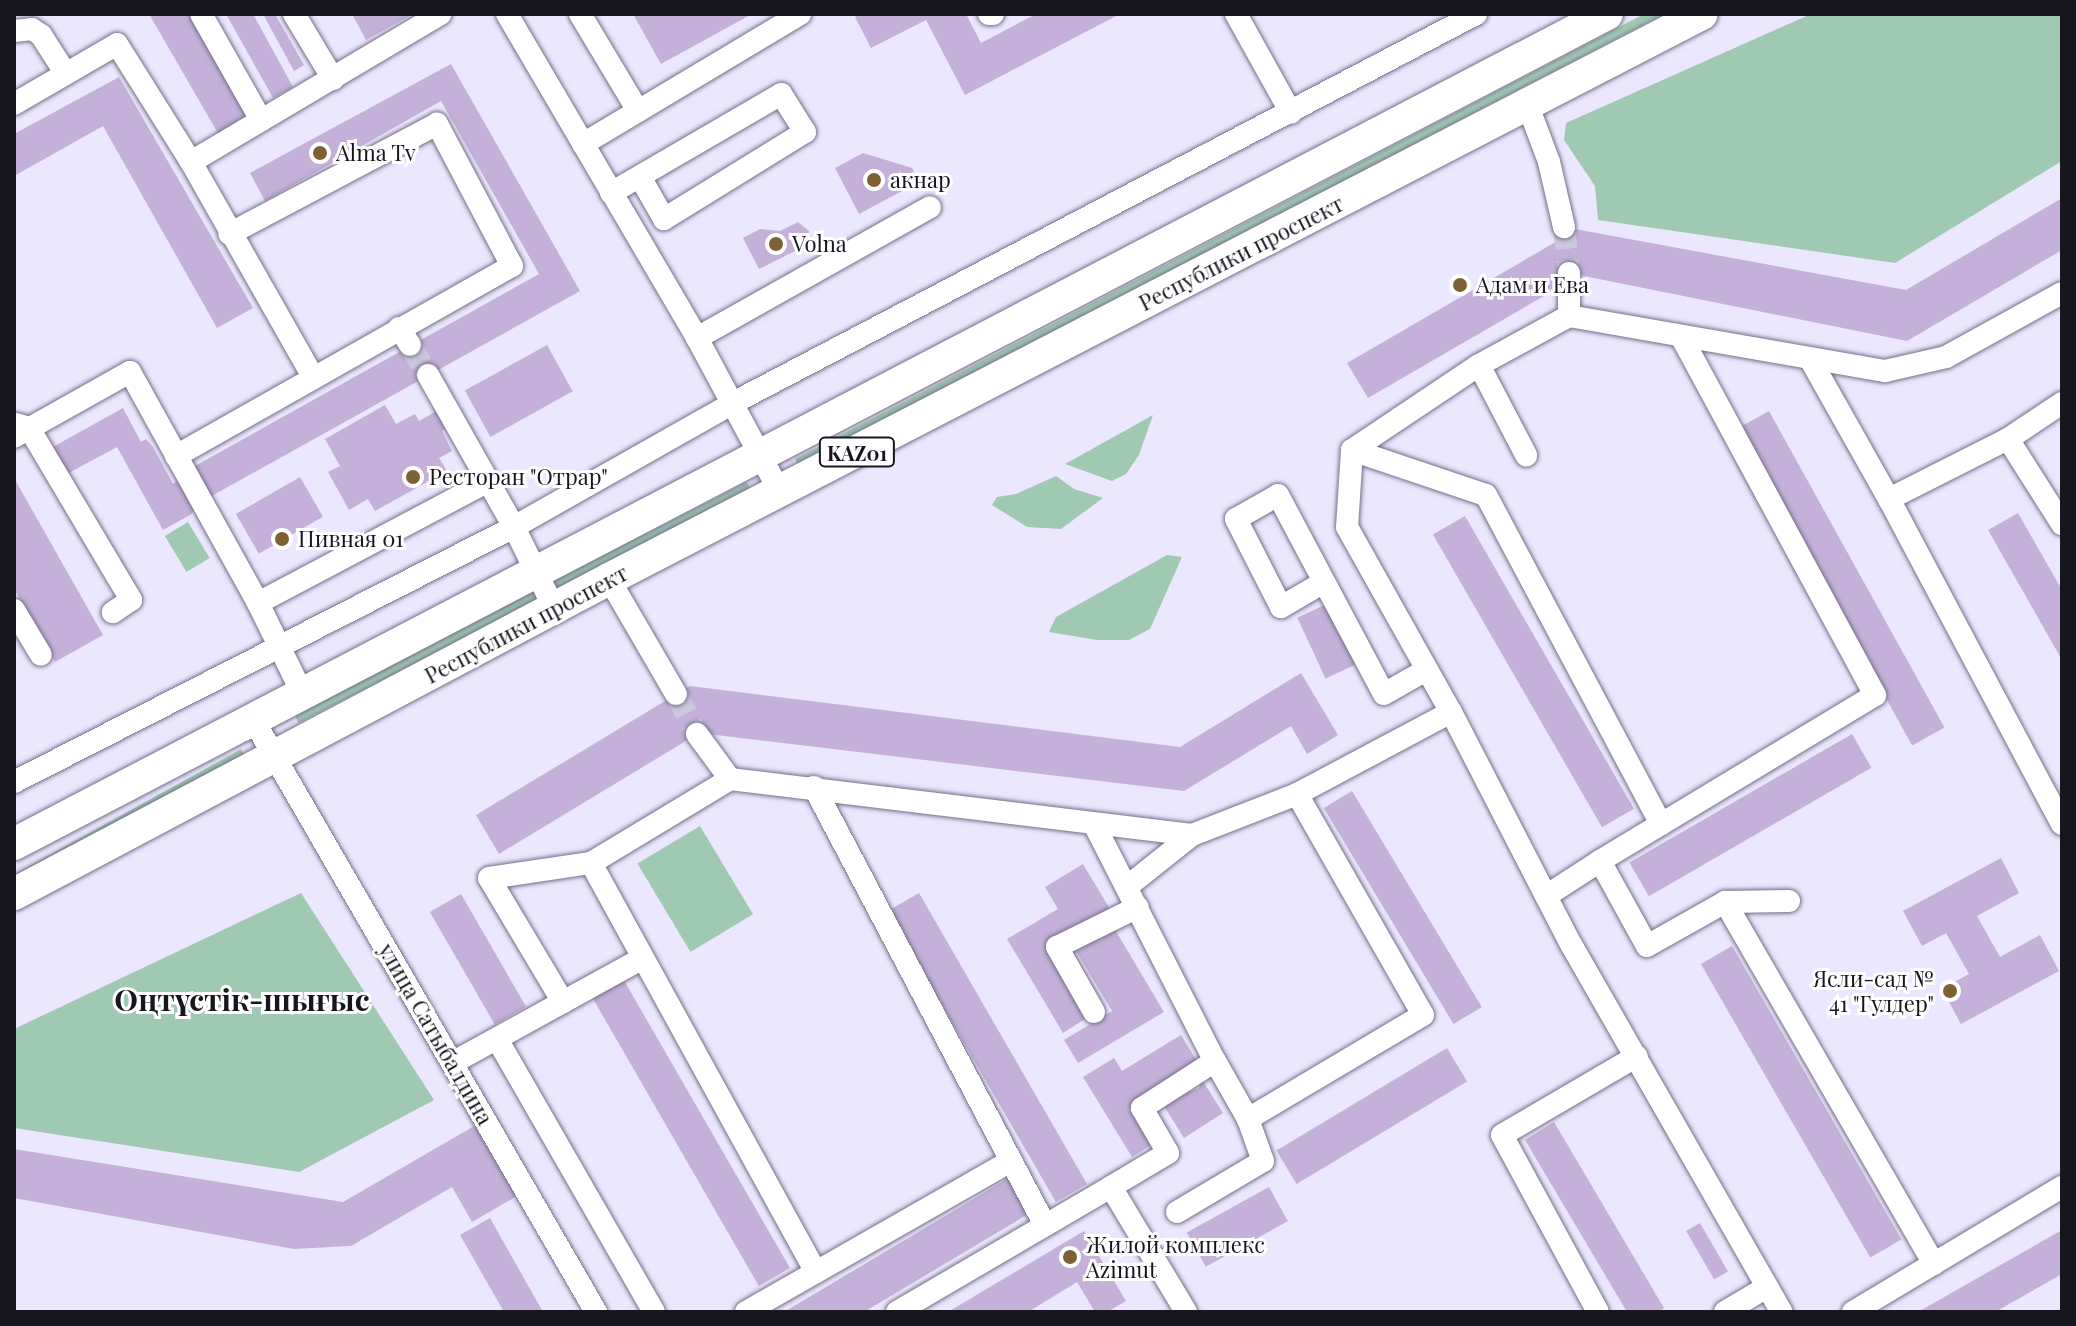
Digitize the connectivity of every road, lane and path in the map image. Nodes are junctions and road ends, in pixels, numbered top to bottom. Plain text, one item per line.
1 (201, 14) edge
2 (294, 14) edge
3 (440, 14) edge
4 (507, 14) edge
5 (580, 14) edge
6 (800, 14) edge
7 (1236, 14) edge
8 (1476, 14) edge
9 (1607, 14) edge
10 (1702, 14) edge
11 (14, 31) edge
12 (66, 74) junction
13 (333, 79) junction
14 (14, 104) edge
15 (1528, 106) junction
16 (638, 111) junction
17 (1291, 113) junction
18 (261, 120) junction
19 (583, 144) junction
20 (191, 162) junction
21 (640, 177) junction
22 (611, 193) junction
23 (930, 207) dead end
24 (1564, 227) tunnel mouth
25 (229, 234) junction
26 (1569, 273) tunnel mouth
27 (2062, 293) edge
28 (1569, 316) junction
29 (1681, 336) junction
30 (697, 338) junction
31 (1810, 359) junction
32 (1479, 365) junction
33 (428, 375) tunnel mouth
34 (313, 377) junction
35 (2062, 403) edge
36 (731, 404) junction
37 (19, 429) edge
38 (2008, 439) junction
39 (1352, 450) junction
40 (760, 455) junction
41 (1526, 455) dead end
42 (176, 456) junction
43 (488, 481) junction
44 (780, 492) junction
45 (1889, 499) junction
46 (2062, 524) edge
47 (514, 527) junction
48 (537, 573) junction
49 (609, 579) junction
50 (1324, 582) junction
51 (258, 603) junction
52 (554, 608) junction
53 (14, 610) edge
54 (113, 612) dead end
55 (279, 646) junction
56 (41, 655) dead end
57 (1426, 670) junction
58 (676, 694) tunnel mouth
59 (303, 695) junction
60 (1451, 712) junction
61 (254, 721) junction
62 (697, 734) tunnel mouth
63 (274, 759) junction
64 (730, 779) junction
65 (14, 782) edge
66 (814, 787) junction
67 (1297, 794) junction
68 (2059, 813) edge
69 (1094, 824) junction
70 (1661, 824) junction
71 (1192, 835) junction
72 (14, 844) edge
73 (1600, 861) junction
74 (591, 863) junction
75 (1128, 886) junction
76 (14, 894) edge
77 (1546, 896) junction
78 (1789, 901) dead end
79 (1725, 902) junction
80 (1138, 907) junction
81 (643, 958) junction
82 (563, 1002) junction
83 (1094, 1012) dead end
84 (497, 1039) junction
85 (1637, 1056) junction
86 (1215, 1061) junction
87 (454, 1062) junction
88 (1248, 1119) junction
89 (1009, 1162) junction
90 (1111, 1187) junction
91 (2062, 1187) edge
92 (1177, 1212) dead end
93 (1044, 1224) junction
94 (1934, 1264) junction
95 (816, 1272) junction
96 (1767, 1287) junction
97 (748, 1311) edge
98 (596, 1312) edge
99 (654, 1312) edge
100 (897, 1312) edge
101 (1186, 1312) edge
102 (1598, 1312) edge
103 (1725, 1312) edge
104 (1782, 1312) edge
105 (1853, 1312) edge

1 - 18 street
2 - 13 street
3 - 13 street
4 - 19 street
5 - 16 street
6 - 16 street
7 - 17 street
8 - 17 street
9 - 40 highway, Республики проспект / KАZ01
10 - 15 highway, Республики проспект / KАZ01
11 - 12 street
12 - 14 street
12 - 20 street
13 - 18 street
15 - 24 street
15 - 44 highway, Республики проспект / KАZ01
16 - 19 street
17 - 36 street
18 - 20 street
19 - 22 street
20 - 25 street
21 - 21 street
21 - 22 street
22 - 30 street
23 - 30 street
25 - 34 street
25 - 34 street
26 - 28 street
27 - 31 street
28 - 29 street
28 - 32 street
29 - 31 street
29 - 70 street
30 - 36 street
31 - 45 street
32 - 39 street
32 - 41 street
33 - 43 street
34 - 42 street
35 - 38 street
36 - 40 street
36 - 47 street
37 - 42 street
37 - 54 street
38 - 45 street
38 - 46 street
39 - 57 street
39 - 70 street
40 - 44 street
40 - 48 highway, Республики проспект / KАZ01
42 - 51 street
43 - 47 street
43 - 51 street
44 - 49 highway, Республики проспект / KАZ01
45 - 68 street
47 - 48 street
47 - 55 street
48 - 52 street
48 - 59 highway, Республики проспект / KАZ01
49 - 52 highway, Республики проспект / KАZ01
49 - 58 street
50 - 50 street
50 - 57 street
51 - 55 street
52 - 63 highway, Республики проспект / KАZ01
53 - 56 street
55 - 59 street
55 - 65 street
57 - 60 street
59 - 61 highway, Республики проспект / KАZ01
60 - 67 street
60 - 77 street
61 - 63 street
61 - 72 highway, Республики проспект / KАZ01
62 - 64 street
63 - 76 highway, Республики проспект / KАZ01
63 - 87 street, улица Сатыбалдина
64 - 66 street
64 - 74 street
66 - 69 street
66 - 89 street
67 - 71 street
67 - 88 street
69 - 71 street
69 - 75 street
70 - 73 street
71 - 75 street
73 - 77 street
73 - 79 street
74 - 81 street
74 - 82 street
75 - 80 street
77 - 85 street
78 - 79 street
79 - 94 street
80 - 83 street
80 - 86 street
81 - 82 street
81 - 95 street
82 - 84 street
84 - 87 street
84 - 99 street
85 - 96 street
85 - 102 street
86 - 88 street
86 - 90 street
87 - 98 street, улица Сатыбалдина
88 - 92 street
89 - 93 street
89 - 95 street
90 - 93 street
90 - 101 street
91 - 94 street
93 - 100 street
94 - 105 street
95 - 97 street
96 - 103 street
96 - 104 street

